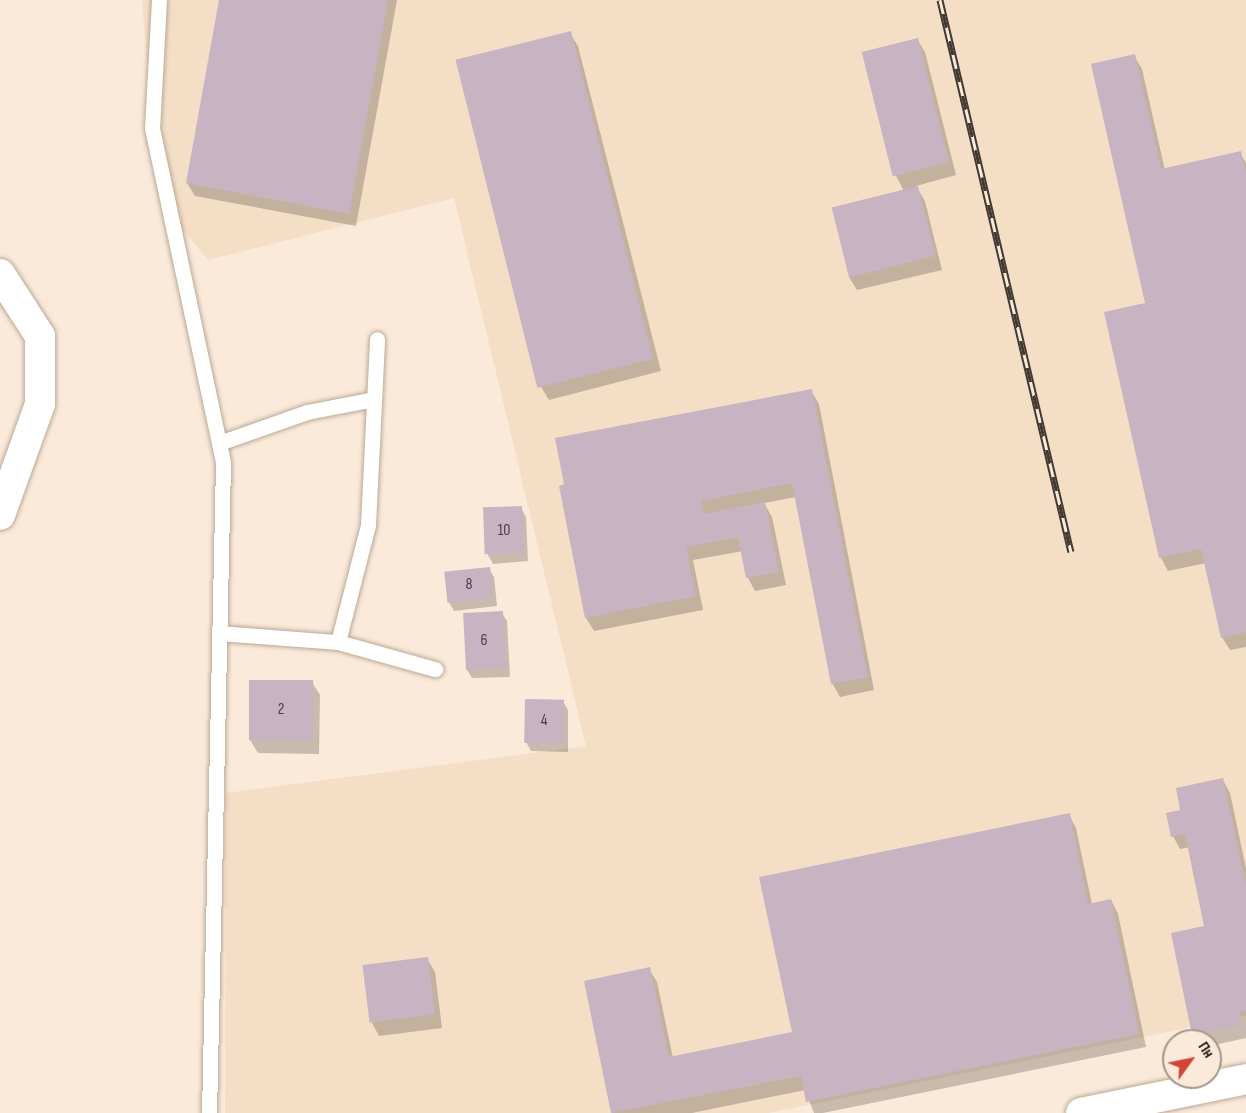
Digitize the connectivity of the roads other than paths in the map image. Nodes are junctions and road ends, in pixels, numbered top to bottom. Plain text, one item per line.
1 (159, 0) edge
2 (0, 274) edge
3 (377, 339) dead end
4 (374, 399) junction
5 (219, 443) junction
6 (0, 515) edge
7 (220, 633) junction
8 (338, 642) junction
9 (435, 669) dead end
10 (1246, 1079) edge
11 (209, 1113) edge
12 (1081, 1113) edge

1 - 5 lane
2 - 6 street
3 - 4 lane
4 - 5 lane
4 - 8 lane
5 - 7 lane
7 - 8 lane
7 - 11 lane
8 - 9 lane
10 - 12 street

